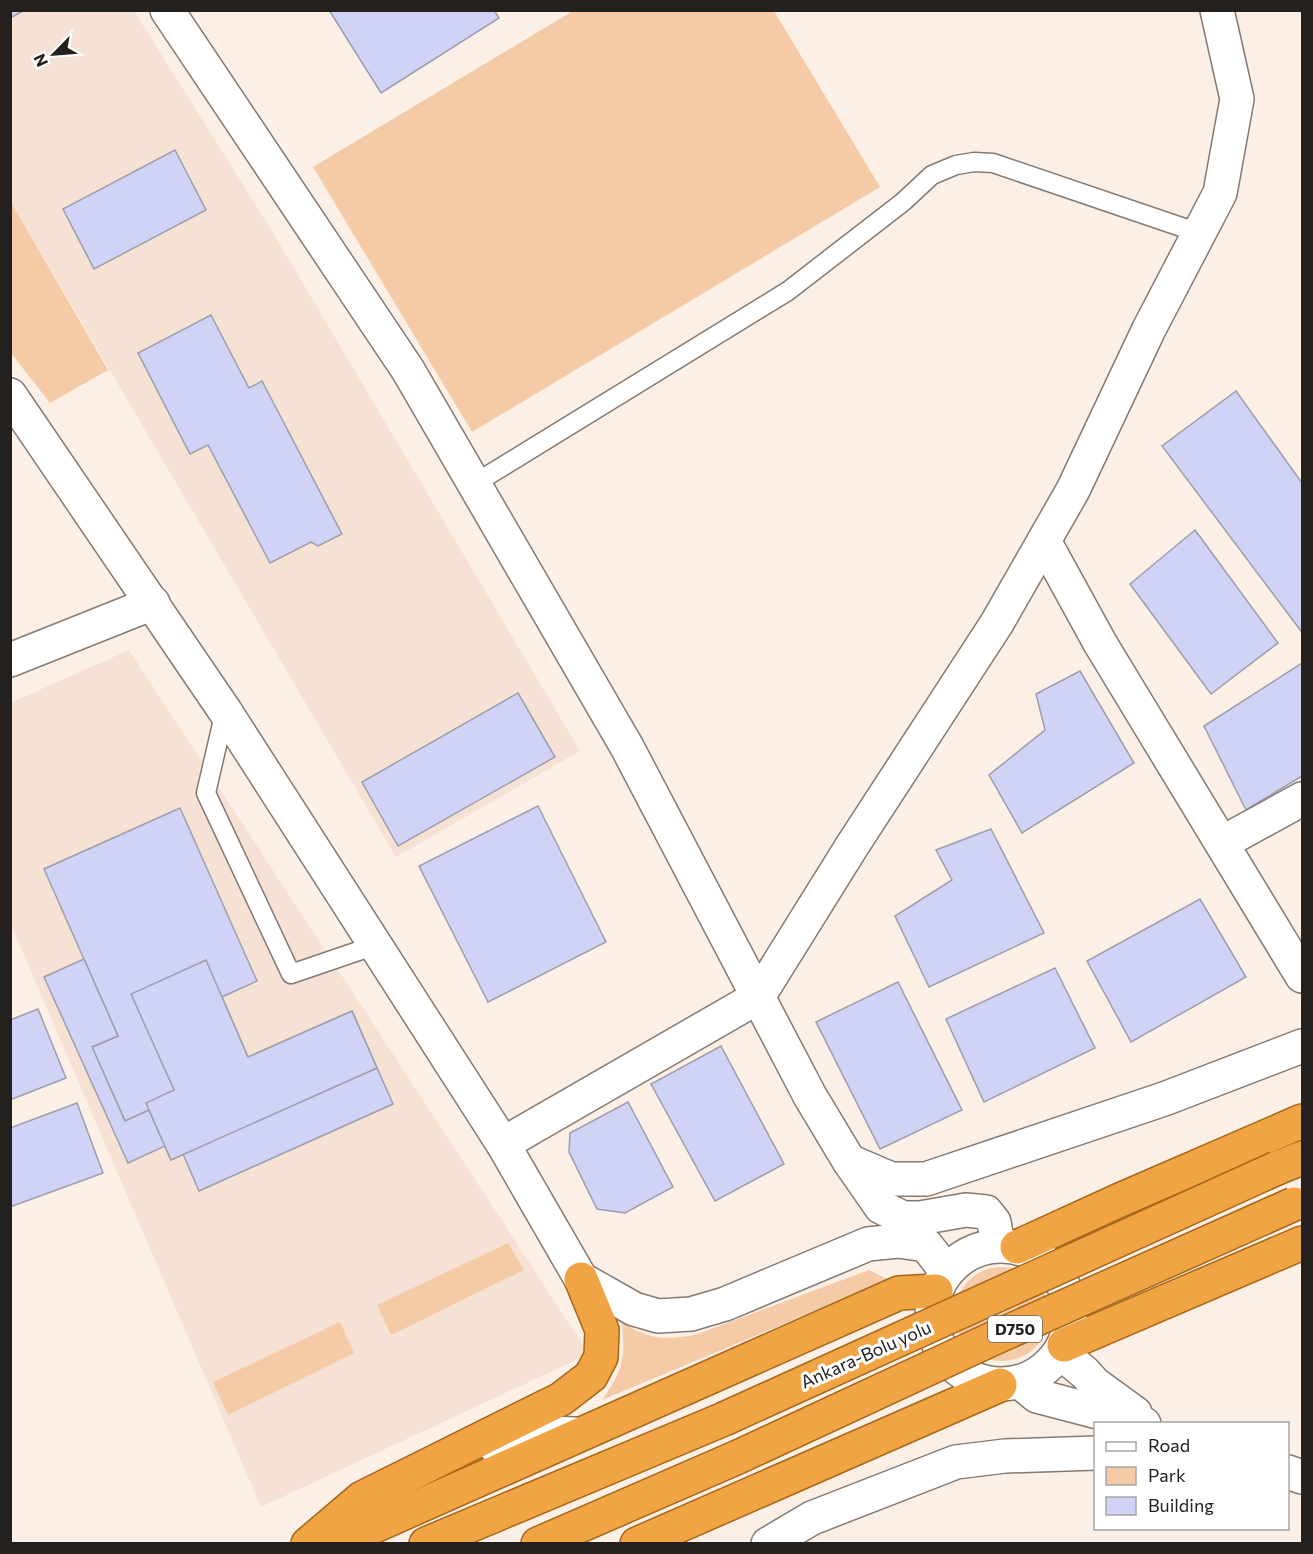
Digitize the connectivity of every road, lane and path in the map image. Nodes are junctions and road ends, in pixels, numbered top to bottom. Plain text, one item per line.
1 (167, 10) edge
2 (1217, 10) edge
3 (1199, 233) junction
4 (10, 395) edge
5 (474, 484) junction
6 (1044, 541) junction
7 (153, 603) junction
8 (10, 660) edge
9 (225, 711) junction
10 (1302, 799) edge
11 (1222, 843) junction
12 (376, 945) junction
13 (1302, 976) edge
14 (758, 997) junction
15 (1302, 1046) edge
16 (1302, 1120) edge
17 (503, 1144) junction
18 (849, 1161) junction
19 (1290, 1163) edge
20 (1298, 1202) edge
21 (1302, 1242) edge
22 (1007, 1246) junction
23 (581, 1280) junction
24 (941, 1281) junction
25 (1062, 1349) junction
26 (1010, 1384) junction
27 (1136, 1422) edge
28 (1154, 1422) edge
29 (1094, 1453) edge
30 (348, 1537) edge
31 (308, 1544) edge
32 (426, 1544) edge
33 (538, 1544) edge
34 (638, 1544) edge
35 (768, 1544) edge

1 - 5 street
2 - 3 street
3 - 5 lane
3 - 6 street
4 - 7 street
5 - 14 street
6 - 11 street
6 - 14 street
7 - 8 street
7 - 9 street
9 - 12 street
9 - 12 lane
10 - 11 street
11 - 13 street
12 - 17 street
14 - 17 street
14 - 18 street
15 - 18 street
16 - 22 highway
17 - 23 street
18 - 22 street
19 - 32 highway, Ankara-Bolu yolu / D750, bridge
20 - 33 highway, Ankara-Bolu yolu / D750, bridge
21 - 25 highway
22 - 24 street
22 - 25 street
23 - 24 street
23 - 31 highway
24 - 26 street
24 - 30 highway
25 - 26 street
25 - 28 street
26 - 27 street
26 - 34 highway
29 - 35 street

